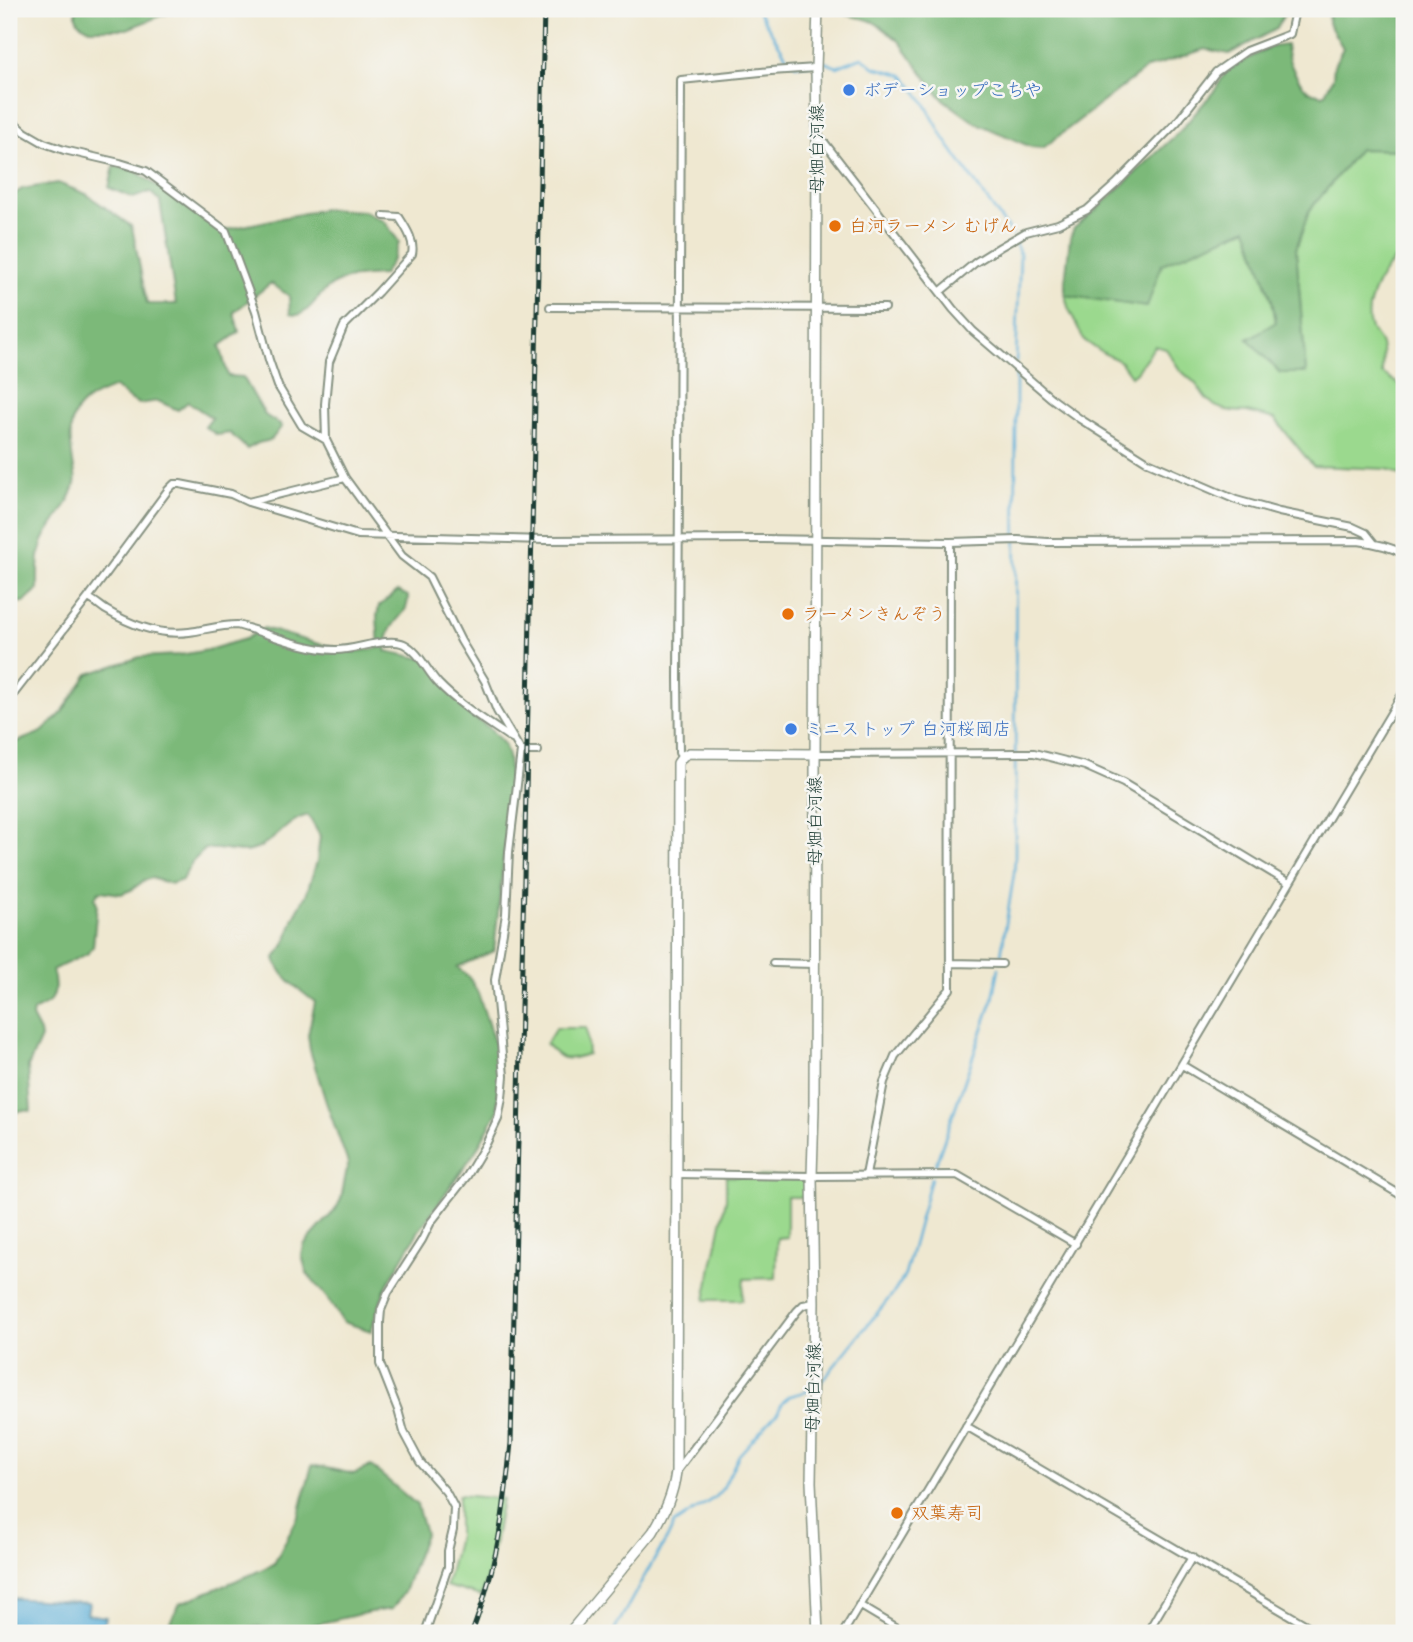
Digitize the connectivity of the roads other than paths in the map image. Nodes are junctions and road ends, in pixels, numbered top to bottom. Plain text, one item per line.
1 (818, 9) edge
2 (1298, 9) edge
3 (816, 68) junction
4 (9, 118) edge
5 (817, 132) junction
6 (384, 216) dead end
7 (940, 291) junction
8 (550, 307) dead end
9 (680, 307) junction
10 (816, 307) junction
11 (885, 308) dead end
12 (326, 440) junction
13 (345, 478) junction
14 (248, 502) junction
15 (388, 537) junction
16 (679, 539) junction
17 (816, 540) junction
18 (950, 542) junction
19 (1374, 543) junction
20 (1404, 554) edge
21 (88, 598) junction
22 (1404, 691) edge
23 (9, 700) edge
24 (514, 740) junction
25 (521, 751) junction
26 (538, 751) dead end
27 (950, 753) junction
28 (816, 754) junction
29 (682, 756) junction
30 (1289, 883) junction
31 (773, 963) dead end
32 (950, 963) junction
33 (815, 964) junction
34 (1002, 964) dead end
35 (1182, 1065) junction
36 (677, 1174) junction
37 (866, 1175) junction
38 (812, 1176) junction
39 (1404, 1197) edge
40 (1076, 1244) junction
41 (814, 1303) junction
42 (966, 1426) junction
43 (677, 1472) junction
44 (1192, 1557) junction
45 (859, 1605) junction
46 (425, 1633) edge
47 (569, 1633) edge
48 (818, 1633) edge
49 (843, 1633) edge
50 (906, 1633) edge
51 (1147, 1633) edge
52 (1320, 1633) edge

1 - 3 main road, 母畑白河線
2 - 7 street
3 - 5 main road, 母畑白河線
3 - 9 street
4 - 12 street
5 - 7 street
5 - 10 main road, 母畑白河線
6 - 12 street
7 - 19 street
8 - 9 street
9 - 10 street
9 - 16 street
10 - 11 street
10 - 17 main road, 母畑白河線
12 - 13 street
13 - 14 street
13 - 15 street
14 - 15 street
14 - 21 street
15 - 16 street
15 - 24 street
16 - 17 street
16 - 29 street
17 - 18 street
17 - 28 main road, 母畑白河線
18 - 19 street
18 - 27 street
19 - 20 street
21 - 23 street
21 - 24 street
22 - 30 street
24 - 25 street
25 - 26 street
25 - 46 street
27 - 28 street
27 - 30 street
27 - 32 street
28 - 29 main road
28 - 33 main road, 母畑白河線
29 - 36 main road
30 - 35 street
31 - 33 street
32 - 34 street
32 - 37 street
33 - 38 main road, 母畑白河線
35 - 39 street
35 - 40 street
36 - 38 street
36 - 43 main road
37 - 38 street
37 - 40 street
38 - 41 main road, 母畑白河線
40 - 42 street
41 - 43 street
41 - 48 main road, 母畑白河線
42 - 44 street
42 - 45 street
43 - 47 main road
44 - 51 street
44 - 52 street
45 - 49 street
45 - 50 street

